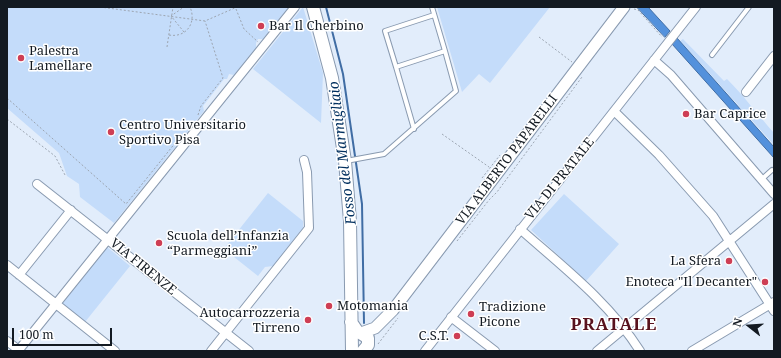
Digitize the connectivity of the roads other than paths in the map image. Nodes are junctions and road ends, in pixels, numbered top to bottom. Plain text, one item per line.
1 (295, 7) edge
2 (313, 7) edge
3 (432, 7) edge
4 (696, 7) edge
5 (749, 7) edge
6 (628, 8) edge
7 (434, 15) junction
8 (444, 51) junction
9 (712, 55) dead end
10 (774, 56) edge
11 (654, 60) junction
12 (396, 67) junction
13 (746, 92) dead end
14 (614, 111) junction
15 (414, 129) junction
16 (304, 160) dead end
17 (349, 161) junction
18 (772, 170) dead end
19 (762, 180) junction
20 (37, 184) dead end
21 (774, 194) edge
22 (774, 204) edge
23 (71, 210) junction
24 (520, 229) junction
25 (108, 239) junction
26 (730, 241) junction
27 (7, 265) edge
28 (19, 275) junction
29 (56, 304) junction
30 (773, 306) edge
31 (390, 314) junction
32 (451, 317) junction
33 (625, 328) junction
34 (226, 333) junction
35 (7, 341) edge
36 (355, 342) edge
37 (365, 348) edge
38 (19, 351) edge
39 (115, 351) edge
40 (211, 351) edge
41 (249, 351) edge
42 (425, 351) edge
43 (496, 351) edge
44 (597, 351) edge
45 (640, 351) edge
46 (692, 351) edge

1 - 25 street
2 - 17 main road
3 - 7 lane
4 - 11 street, VIA DI PRATALE
5 - 9 lane
6 - 31 main road, VIA ALBERTO PAPARELLI
7 - 8 lane
7 - 12 lane
8 - 12 lane
8 - 15 lane
10 - 13 street
11 - 14 street, VIA DI PRATALE
11 - 19 street
12 - 15 lane
14 - 24 street, VIA DI PRATALE
14 - 26 street
15 - 17 lane
16 - 34 street
17 - 36 main road
18 - 19 lane
19 - 21 street
20 - 23 street, VIA FIRENZE
22 - 26 street
23 - 25 street, VIA FIRENZE
23 - 28 street
24 - 32 street, VIA DI PRATALE
24 - 33 street
25 - 29 street
25 - 34 street, VIA FIRENZE
26 - 30 street
26 - 33 street
27 - 28 street
28 - 29 street
29 - 38 street
29 - 39 street
30 - 46 street
31 - 36 main road, VIA ALBERTO PAPARELLI
31 - 37 main road, VIA ALBERTO PAPARELLI
32 - 42 street, VIA DI PRATALE
32 - 43 street
33 - 44 street
33 - 45 street
34 - 40 street
34 - 41 street, VIA FIRENZE
35 - 38 street
36 - 37 main road

